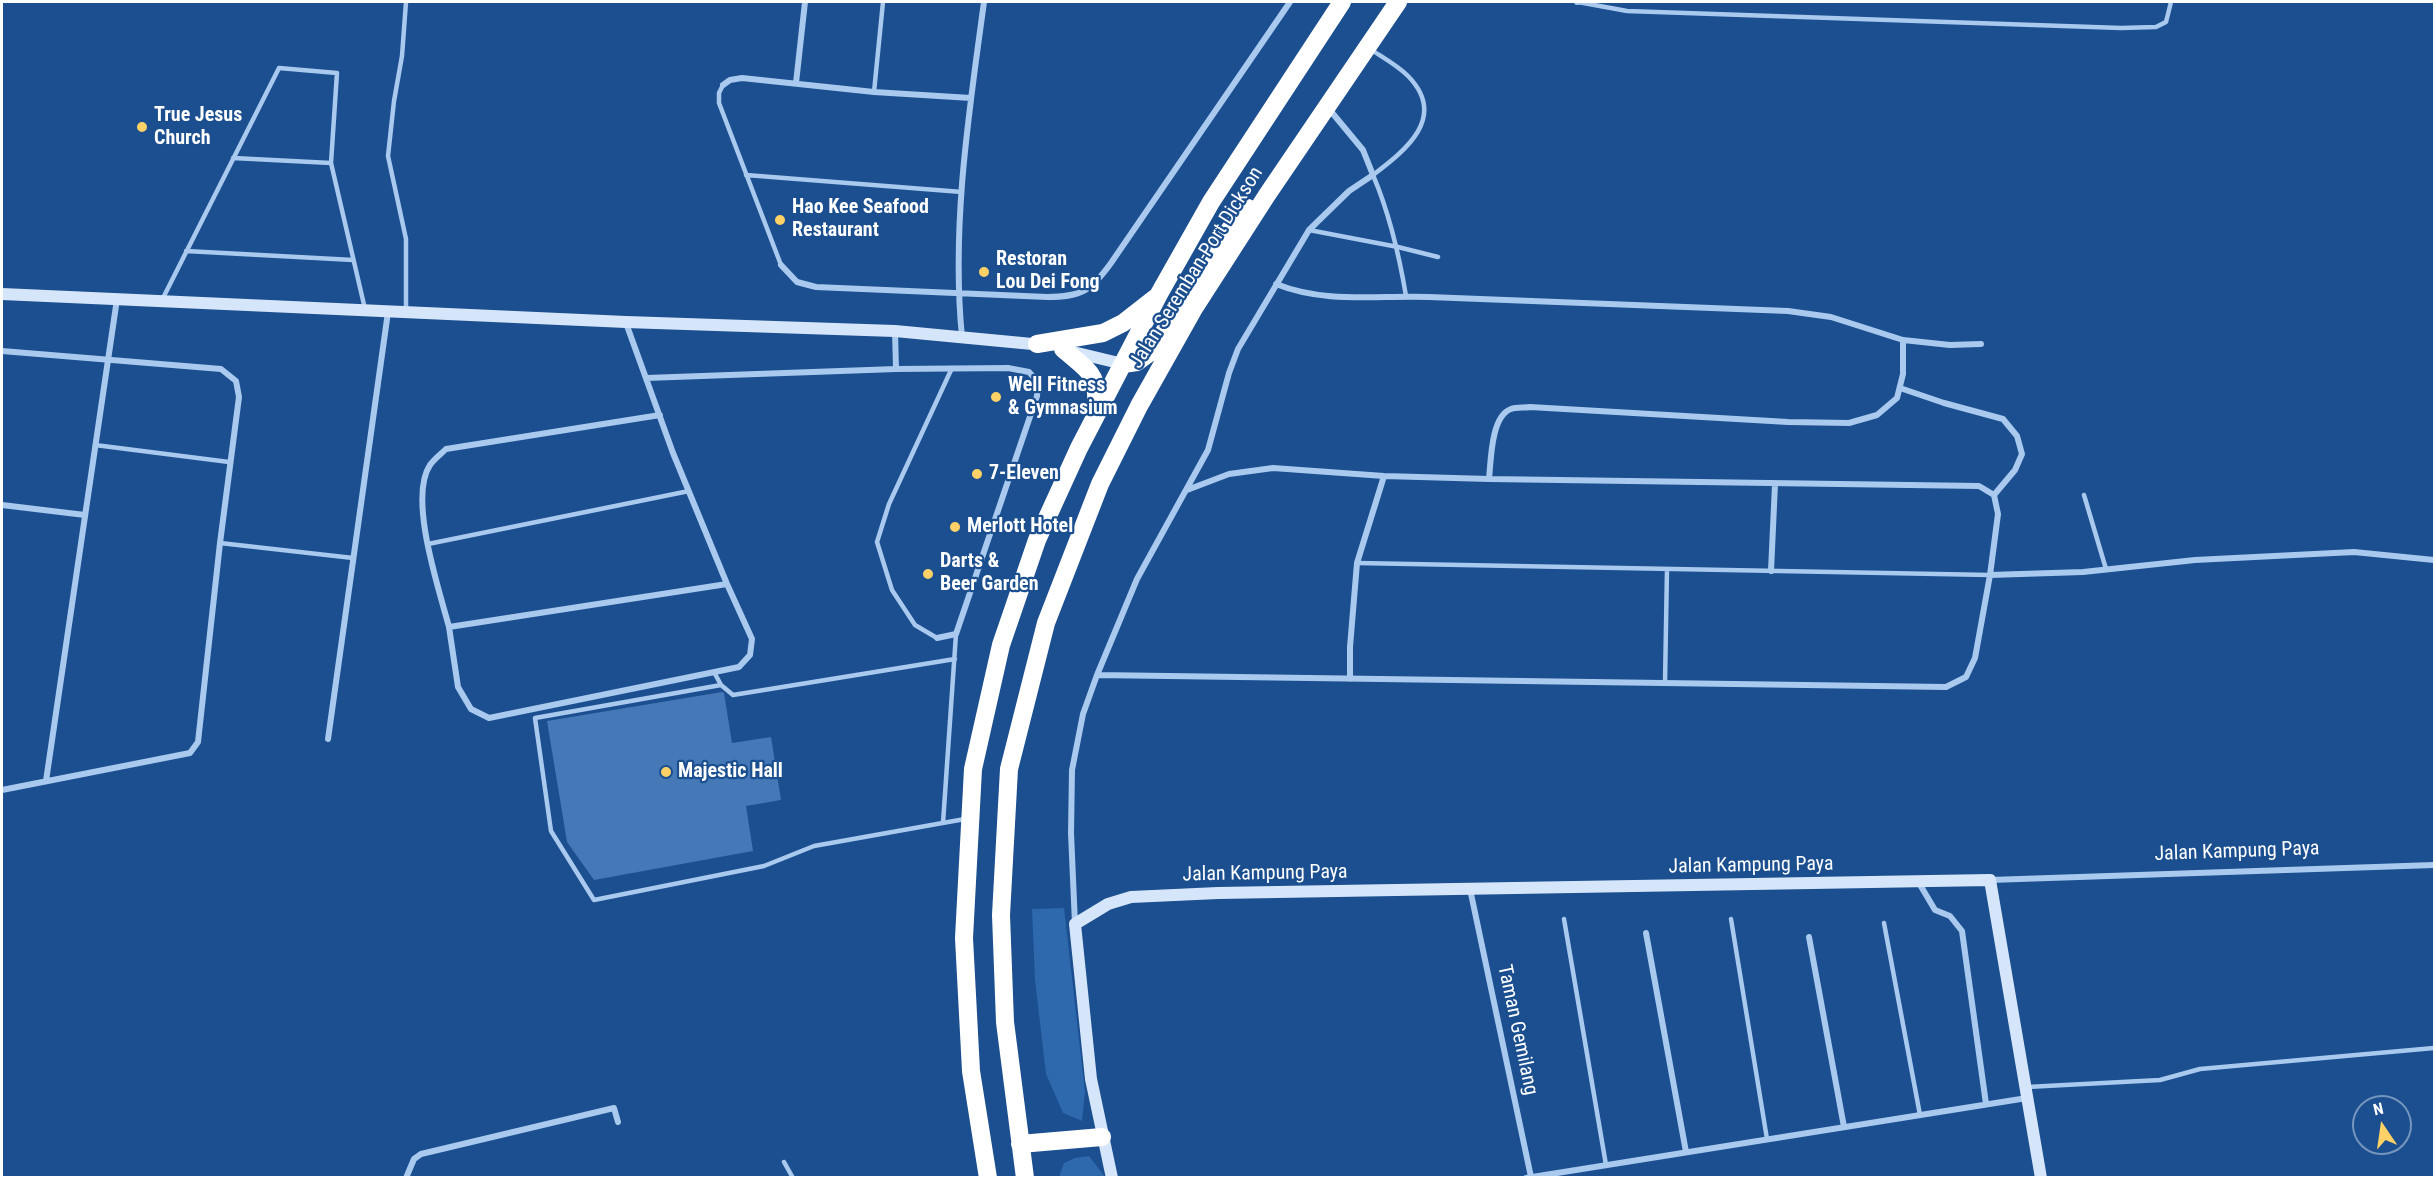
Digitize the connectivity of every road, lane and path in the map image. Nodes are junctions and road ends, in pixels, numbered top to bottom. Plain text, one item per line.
1 (406, 2) edge
2 (804, 2) edge
3 (883, 2) edge
4 (984, 2) edge
5 (1290, 2) edge
6 (1342, 2) edge
7 (1398, 2) edge
8 (1577, 2) edge
9 (2171, 2) edge
10 (1367, 47) junction
11 (796, 83) junction
12 (723, 85) joint
13 (874, 92) junction
14 (971, 98) junction
15 (1326, 106) junction
16 (233, 158) junction
17 (331, 163) junction
18 (746, 175) junction
19 (1373, 176) junction
20 (962, 192) junction
21 (1267, 195) junction
22 (1309, 230) junction
23 (1398, 247) junction
24 (186, 251) junction
25 (1438, 257) dead end
26 (353, 260) junction
27 (781, 266) joint
28 (1276, 284) junction
29 (958, 293) junction
30 (2, 294) edge
31 (1160, 294) junction
32 (1406, 296) junction
33 (117, 299) junction
34 (161, 302) junction
35 (365, 311) junction
36 (388, 312) junction
37 (406, 313) junction
38 (626, 322) junction
39 (895, 331) junction
40 (962, 337) junction
41 (1903, 340) junction
42 (1037, 344) junction
43 (1981, 344) dead end
44 (1063, 349) junction
45 (2, 351) edge
46 (108, 360) junction
47 (1123, 364) junction
48 (952, 368) junction
49 (896, 369) junction
50 (646, 378) junction
51 (1900, 388) junction
52 (660, 415) junction
53 (1095, 417) junction
54 (96, 445) junction
55 (229, 462) junction
56 (1384, 476) junction
57 (1489, 478) junction
58 (1775, 484) junction
59 (1186, 490) junction
60 (689, 491) junction
61 (1994, 495) junction
62 (2084, 495) dead end
63 (2, 505) edge
64 (85, 515) junction
65 (220, 543) junction
66 (428, 544) junction
67 (353, 558) junction
68 (2434, 560) edge
69 (1357, 563) junction
70 (1667, 569) junction
71 (2106, 569) junction
72 (1771, 572) junction
73 (1990, 575) junction
74 (726, 584) junction
75 (449, 627) junction
76 (956, 634) junction
77 (937, 638) joint
78 (955, 659) junction
79 (714, 672) junction
80 (1097, 675) junction
81 (1350, 679) junction
82 (1665, 683) junction
83 (721, 685) junction
84 (328, 739) dead end
85 (46, 781) junction
86 (2, 790) edge
87 (970, 818) junction
88 (943, 823) junction
89 (2434, 866) edge
90 (1990, 880) junction
91 (1919, 883) junction
92 (1470, 889) junction
93 (1564, 919) dead end
94 (1731, 920) dead end
95 (1884, 923) dead end
96 (1075, 924) junction
97 (1646, 933) dead end
98 (1809, 937) dead end
99 (2434, 1048) edge
100 (2026, 1093) junction
101 (1986, 1104) junction
102 (1920, 1115) junction
103 (618, 1122) dead end
104 (1844, 1127) junction
105 (1102, 1137) junction
106 (1767, 1139) junction
107 (1020, 1144) junction
108 (1686, 1152) junction
109 (784, 1162) dead end
110 (1606, 1165) junction
111 (1531, 1177) edge
112 (406, 1178) edge
113 (793, 1178) edge
114 (988, 1178) edge
115 (1025, 1178) edge
116 (1112, 1178) edge
117 (1526, 1178) edge
118 (2041, 1178) edge

1 - 37 lane
2 - 11 street
3 - 13 lane
4 - 14 street
5 - 29 street
6 - 31 highway, Jalan Seremban-Port Dickson
7 - 10 highway, Jalan Seremban-Port Dickson
8 - 9 lane
10 - 15 highway, Jalan Seremban-Port Dickson
10 - 19 lane
11 - 12 street
11 - 13 street
12 - 18 lane
13 - 14 street
14 - 20 street
15 - 19 street
15 - 21 highway, Jalan Seremban-Port Dickson
16 - 17 lane
16 - 17 lane
16 - 24 lane
17 - 26 lane
18 - 20 lane
18 - 27 lane
19 - 22 street
19 - 23 lane
20 - 29 street
21 - 47 highway
21 - 107 highway, Jalan Seremban-Port Dickson
22 - 23 lane
22 - 28 street
23 - 25 lane
23 - 32 lane
24 - 26 lane
24 - 34 lane
26 - 35 lane
27 - 29 street
28 - 32 street
28 - 59 street
29 - 40 street
30 - 33 street
31 - 42 highway
31 - 47 highway, Jalan Seremban-Port Dickson
32 - 41 street
33 - 34 street
33 - 46 street
34 - 35 street
35 - 36 street
36 - 37 street
36 - 67 street
37 - 38 street
38 - 39 street
38 - 50 street
39 - 40 street
39 - 49 street
40 - 42 street
41 - 43 street
41 - 51 street
42 - 44 street
44 - 47 street
44 - 53 highway
45 - 46 street
46 - 54 street
46 - 55 street
47 - 53 highway, Jalan Seremban-Port Dickson
48 - 49 street
48 - 76 street
48 - 77 lane
49 - 50 street
50 - 52 street
51 - 57 street
51 - 61 street
52 - 60 street
52 - 66 street
53 - 87 highway, Jalan Seremban-Port Dickson
54 - 55 lane
54 - 64 street
55 - 65 street
56 - 57 street
56 - 59 street
56 - 69 street
57 - 58 street
58 - 61 street
58 - 72 street
59 - 80 street
60 - 66 lane
60 - 74 street
61 - 73 street
62 - 71 lane
63 - 64 street
64 - 85 street
65 - 67 lane
65 - 85 street
66 - 75 street
67 - 84 street
68 - 71 street
69 - 70 lane
69 - 81 street
70 - 72 lane
70 - 82 lane
71 - 73 street
72 - 73 lane
73 - 82 street
74 - 75 street
74 - 79 street
75 - 79 street
76 - 77 street
76 - 78 lane
78 - 83 lane
78 - 88 lane
79 - 83 lane
80 - 81 street
80 - 96 street
81 - 82 street
83 - 88 lane
85 - 86 street
87 - 88 lane
87 - 114 highway, Jalan Seremban-Port Dickson
89 - 90 street, Jalan Kampung Paya
90 - 91 street, Jalan Kampung Paya
90 - 100 street
91 - 92 street, Jalan Kampung Paya
91 - 101 street
92 - 96 street, Jalan Kampung Paya
92 - 111 street, Taman Gemilang
93 - 110 lane
94 - 106 lane
95 - 102 lane
96 - 105 street
97 - 108 street
98 - 104 street
99 - 100 lane
100 - 101 street
100 - 118 street
101 - 102 street
102 - 104 street
103 - 112 street
104 - 106 street
105 - 107 highway
105 - 116 street
106 - 108 street
107 - 115 highway, Jalan Seremban-Port Dickson
108 - 110 street
109 - 113 lane
110 - 111 street
111 - 117 street

